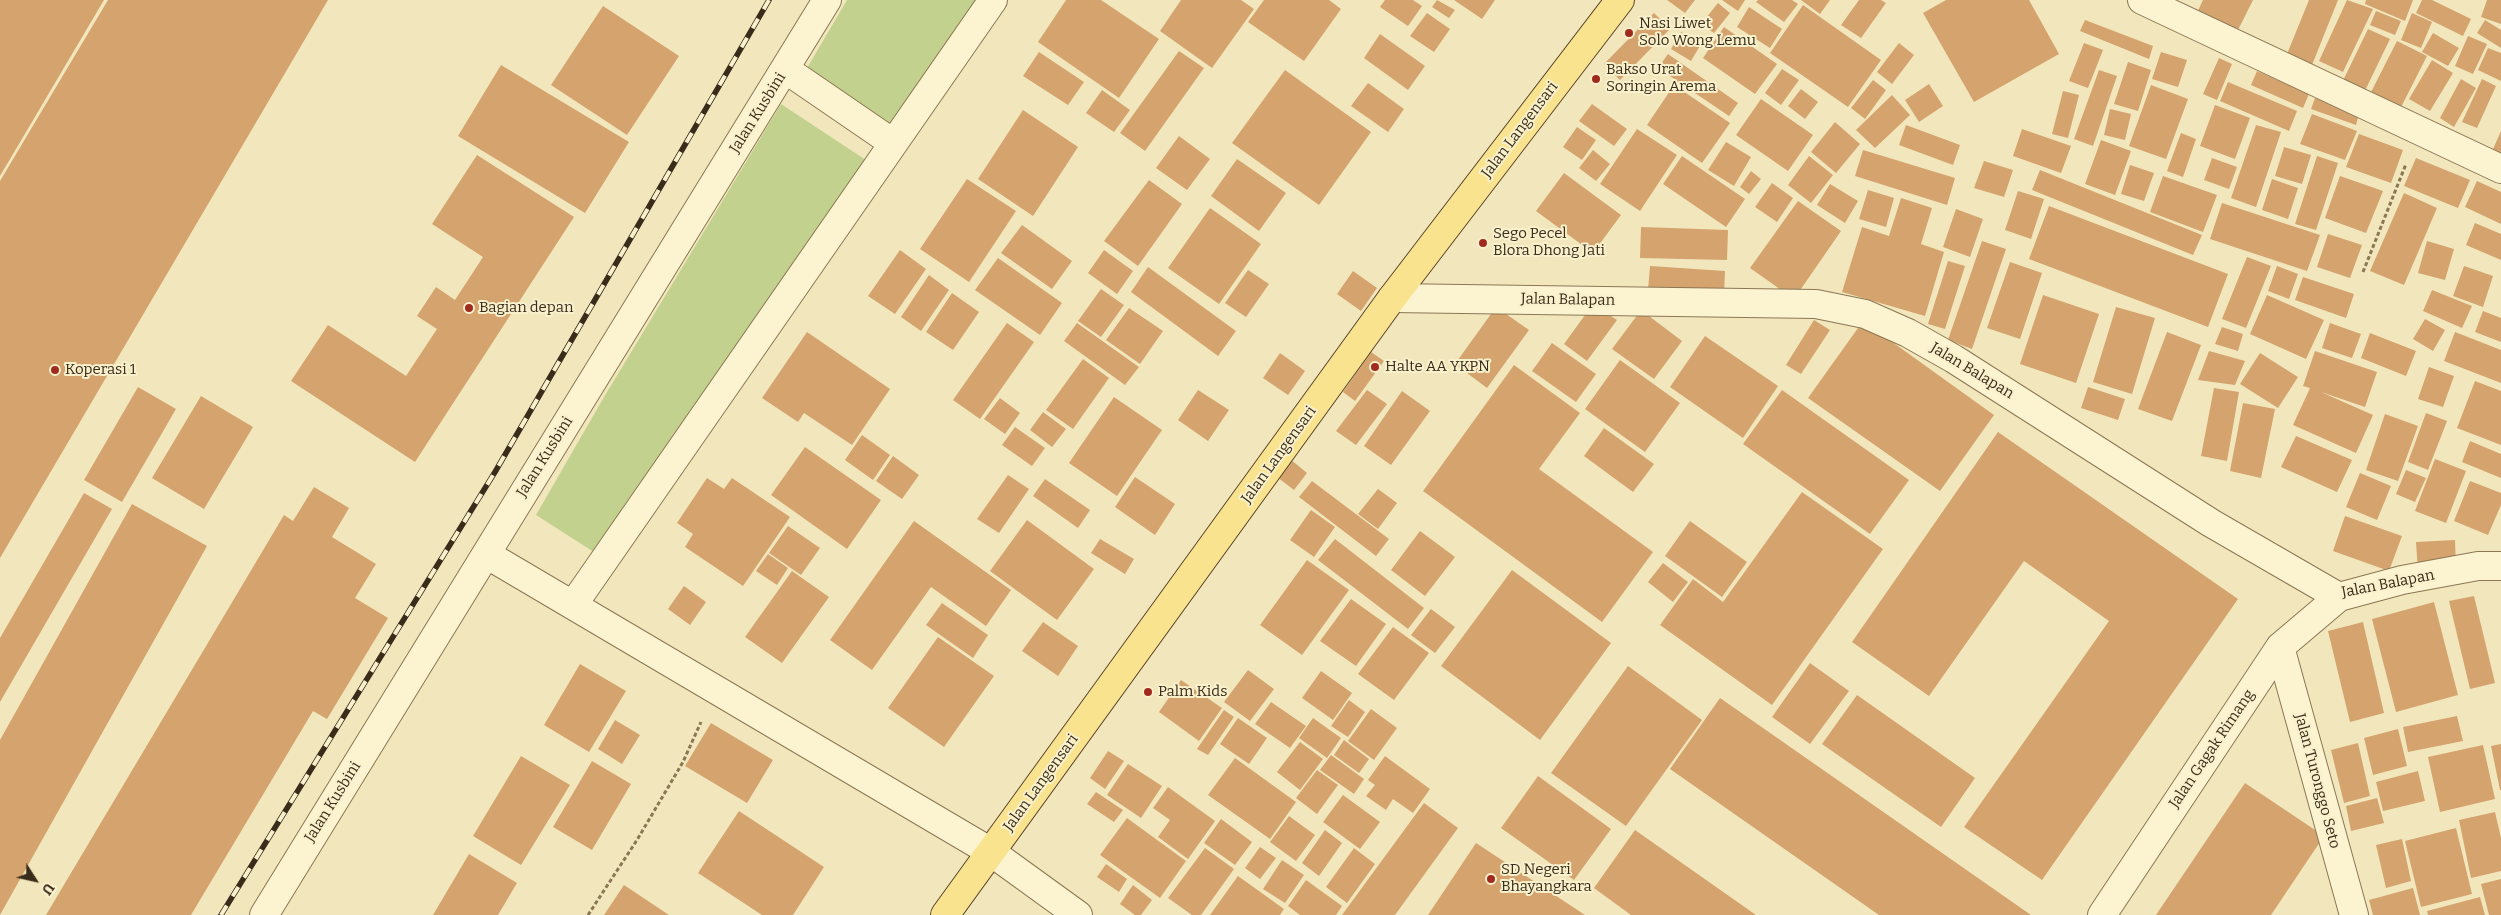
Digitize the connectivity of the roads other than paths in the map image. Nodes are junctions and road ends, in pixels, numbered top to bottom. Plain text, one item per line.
1 (827, 0) edge
2 (993, 0) edge
3 (1620, 0) edge
4 (2142, 0) edge
5 (785, 68) junction
6 (893, 143) junction
7 (2501, 169) edge
8 (1392, 298) junction
9 (486, 554) junction
10 (2500, 565) edge
11 (2339, 596) junction
12 (573, 605) junction
13 (2280, 647) junction
14 (991, 852) junction
15 (264, 915) edge
16 (945, 915) edge
17 (1078, 915) edge
18 (2102, 915) edge
19 (2354, 915) edge

1 - 5 street, Jalan Kusbini
2 - 6 street
3 - 8 main road, Jalan Langensari
4 - 7 street
5 - 6 street
5 - 9 street, Jalan Kusbini
6 - 12 street
8 - 11 street, Jalan Balapan
8 - 14 main road, Jalan Langensari
9 - 12 street
9 - 15 street, Jalan Kusbini
10 - 11 street, Jalan Balapan
11 - 13 street, Jalan Gagak Rimang
12 - 14 street
13 - 18 street, Jalan Gagak Rimang
13 - 19 street, Jalan Turonggo Seto
14 - 16 main road, Jalan Langensari
14 - 17 street

